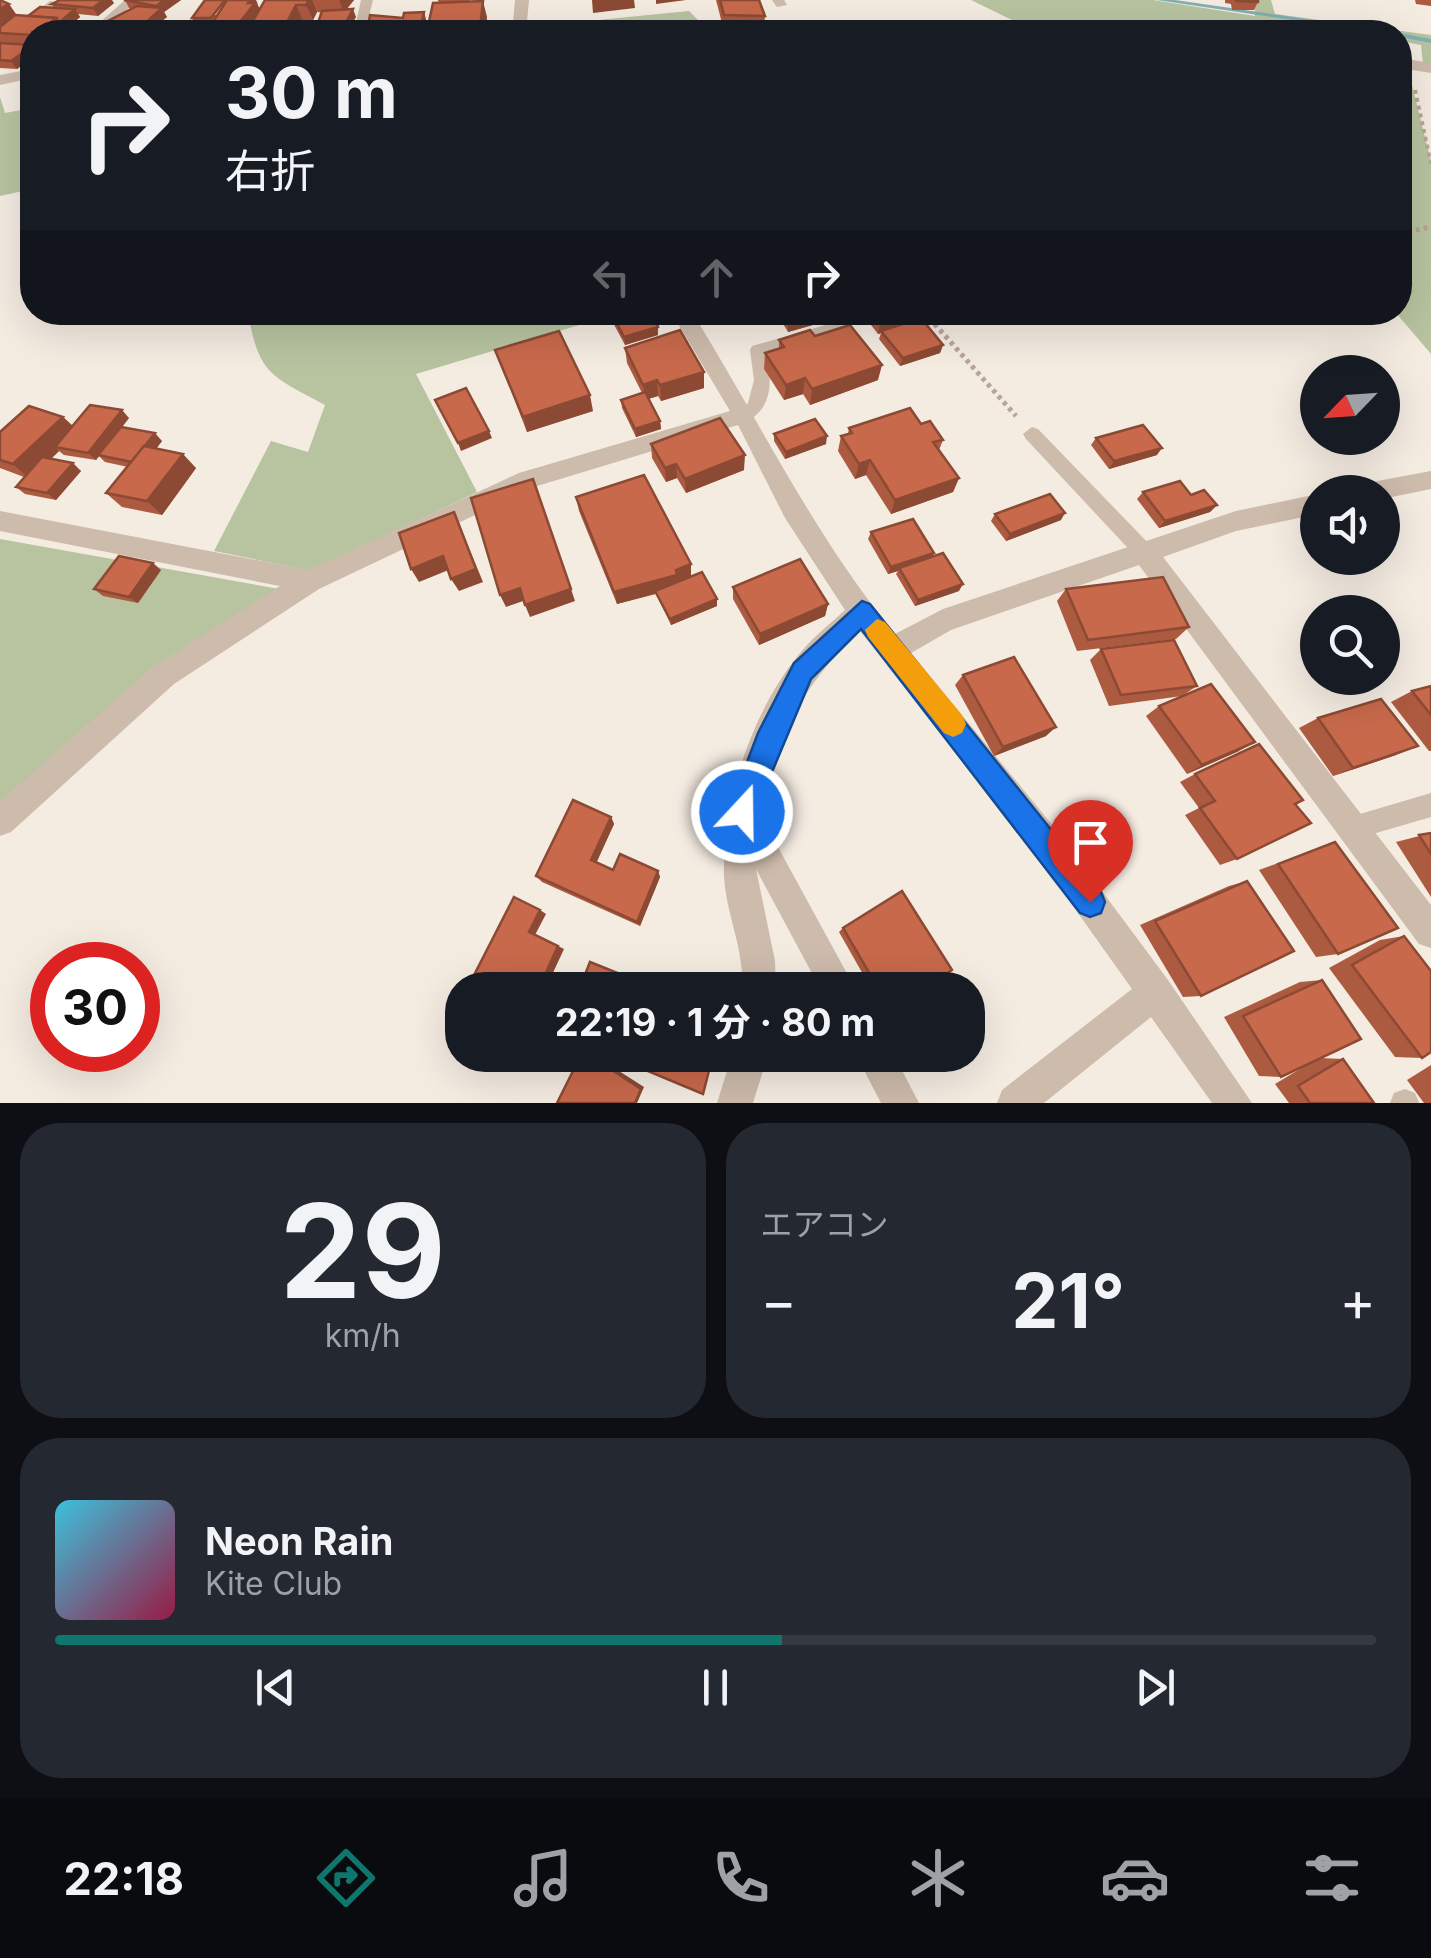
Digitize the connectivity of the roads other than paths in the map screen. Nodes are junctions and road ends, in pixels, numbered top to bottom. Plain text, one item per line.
1 (132, 0) edge
2 (54, 3) edge
3 (32, 20) edge
4 (108, 20) edge
5 (20, 29) edge
6 (0, 45) edge
7 (689, 325) edge
8 (843, 326) edge
9 (744, 415) junction
10 (1032, 434) road end
11 (1431, 480) edge
12 (1400, 486) edge
13 (1300, 508) edge
14 (0, 521) edge
15 (1146, 554) junction
16 (310, 581) junction
17 (862, 612) junction
18 (894, 648) junction
19 (1431, 805) edge
20 (742, 812) junction
21 (0, 820) edge
22 (1352, 828) junction
23 (1431, 932) edge
24 (762, 972) edge
25 (829, 972) edge
26 (1156, 992) junction
27 (745, 1072) edge
28 (883, 1072) edge
29 (735, 1103) edge
30 (900, 1103) edge
31 (1015, 1103) edge
32 (1234, 1103) edge

1 - 4 lane
2 - 3 lane
5 - 6 lane
7 - 9 street
8 - 9 lane
9 - 16 street
9 - 17 street
10 - 15 lane
11 - 12 street
13 - 15 street
14 - 16 street
15 - 18 street
15 - 22 street
16 - 21 street
17 - 18 street
17 - 20 street
18 - 26 street
19 - 22 lane
20 - 24 street
20 - 25 street
22 - 23 street
26 - 31 street
26 - 32 street
27 - 29 street
28 - 30 street

